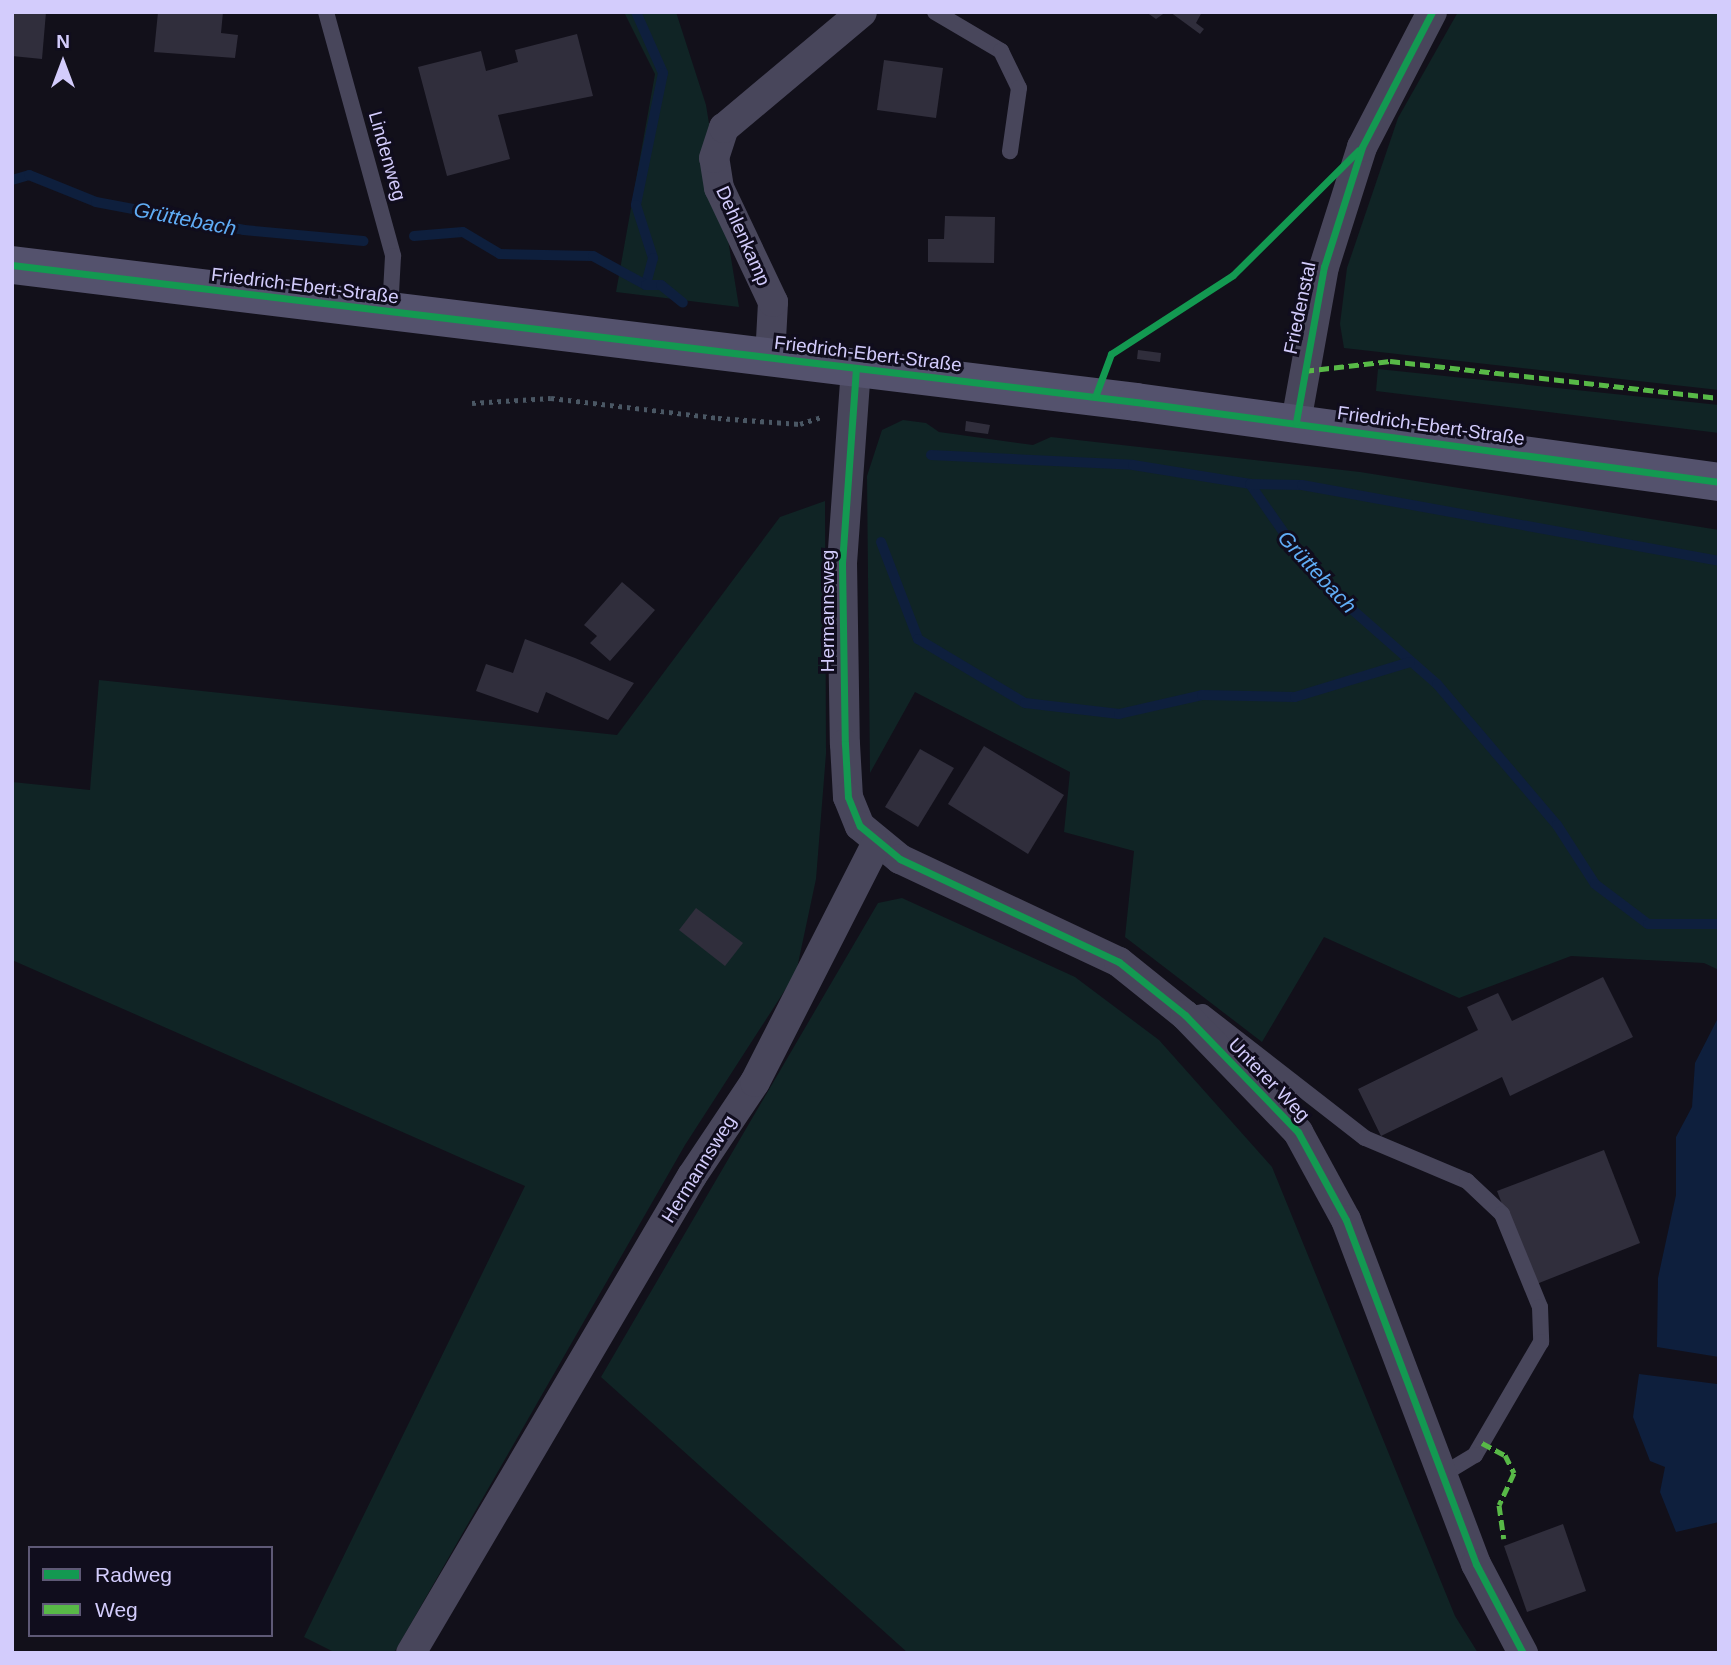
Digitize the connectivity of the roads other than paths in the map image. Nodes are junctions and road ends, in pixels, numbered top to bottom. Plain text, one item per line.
1 (326, 12) edge
2 (862, 12) edge
3 (935, 12) edge
4 (1432, 12) edge
5 (1010, 151) dead end
6 (12, 265) edge
7 (389, 313) junction
8 (771, 358) junction
9 (856, 368) junction
10 (1296, 422) junction
11 (1719, 482) edge
12 (876, 845) junction
13 (1185, 1015) junction
14 (1441, 1475) junction
15 (411, 1653) edge
16 (1523, 1653) edge

1 - 7 lane, Lindenweg
2 - 8 street, Dehlenkamp
3 - 5 lane
4 - 10 street, Friedenstal
6 - 7 main road, Friedrich-Ebert-Straße
7 - 8 main road, Friedrich-Ebert-Straße
8 - 9 main road, Friedrich-Ebert-Straße
9 - 10 main road, Friedrich-Ebert-Straße
9 - 12 street, Hermannsweg
10 - 11 main road, Friedrich-Ebert-Straße
12 - 13 street, Unterer Weg
12 - 15 street, Hermannsweg
13 - 14 street, Unterer Weg
13 - 14 lane
14 - 16 street, Unterer Weg

